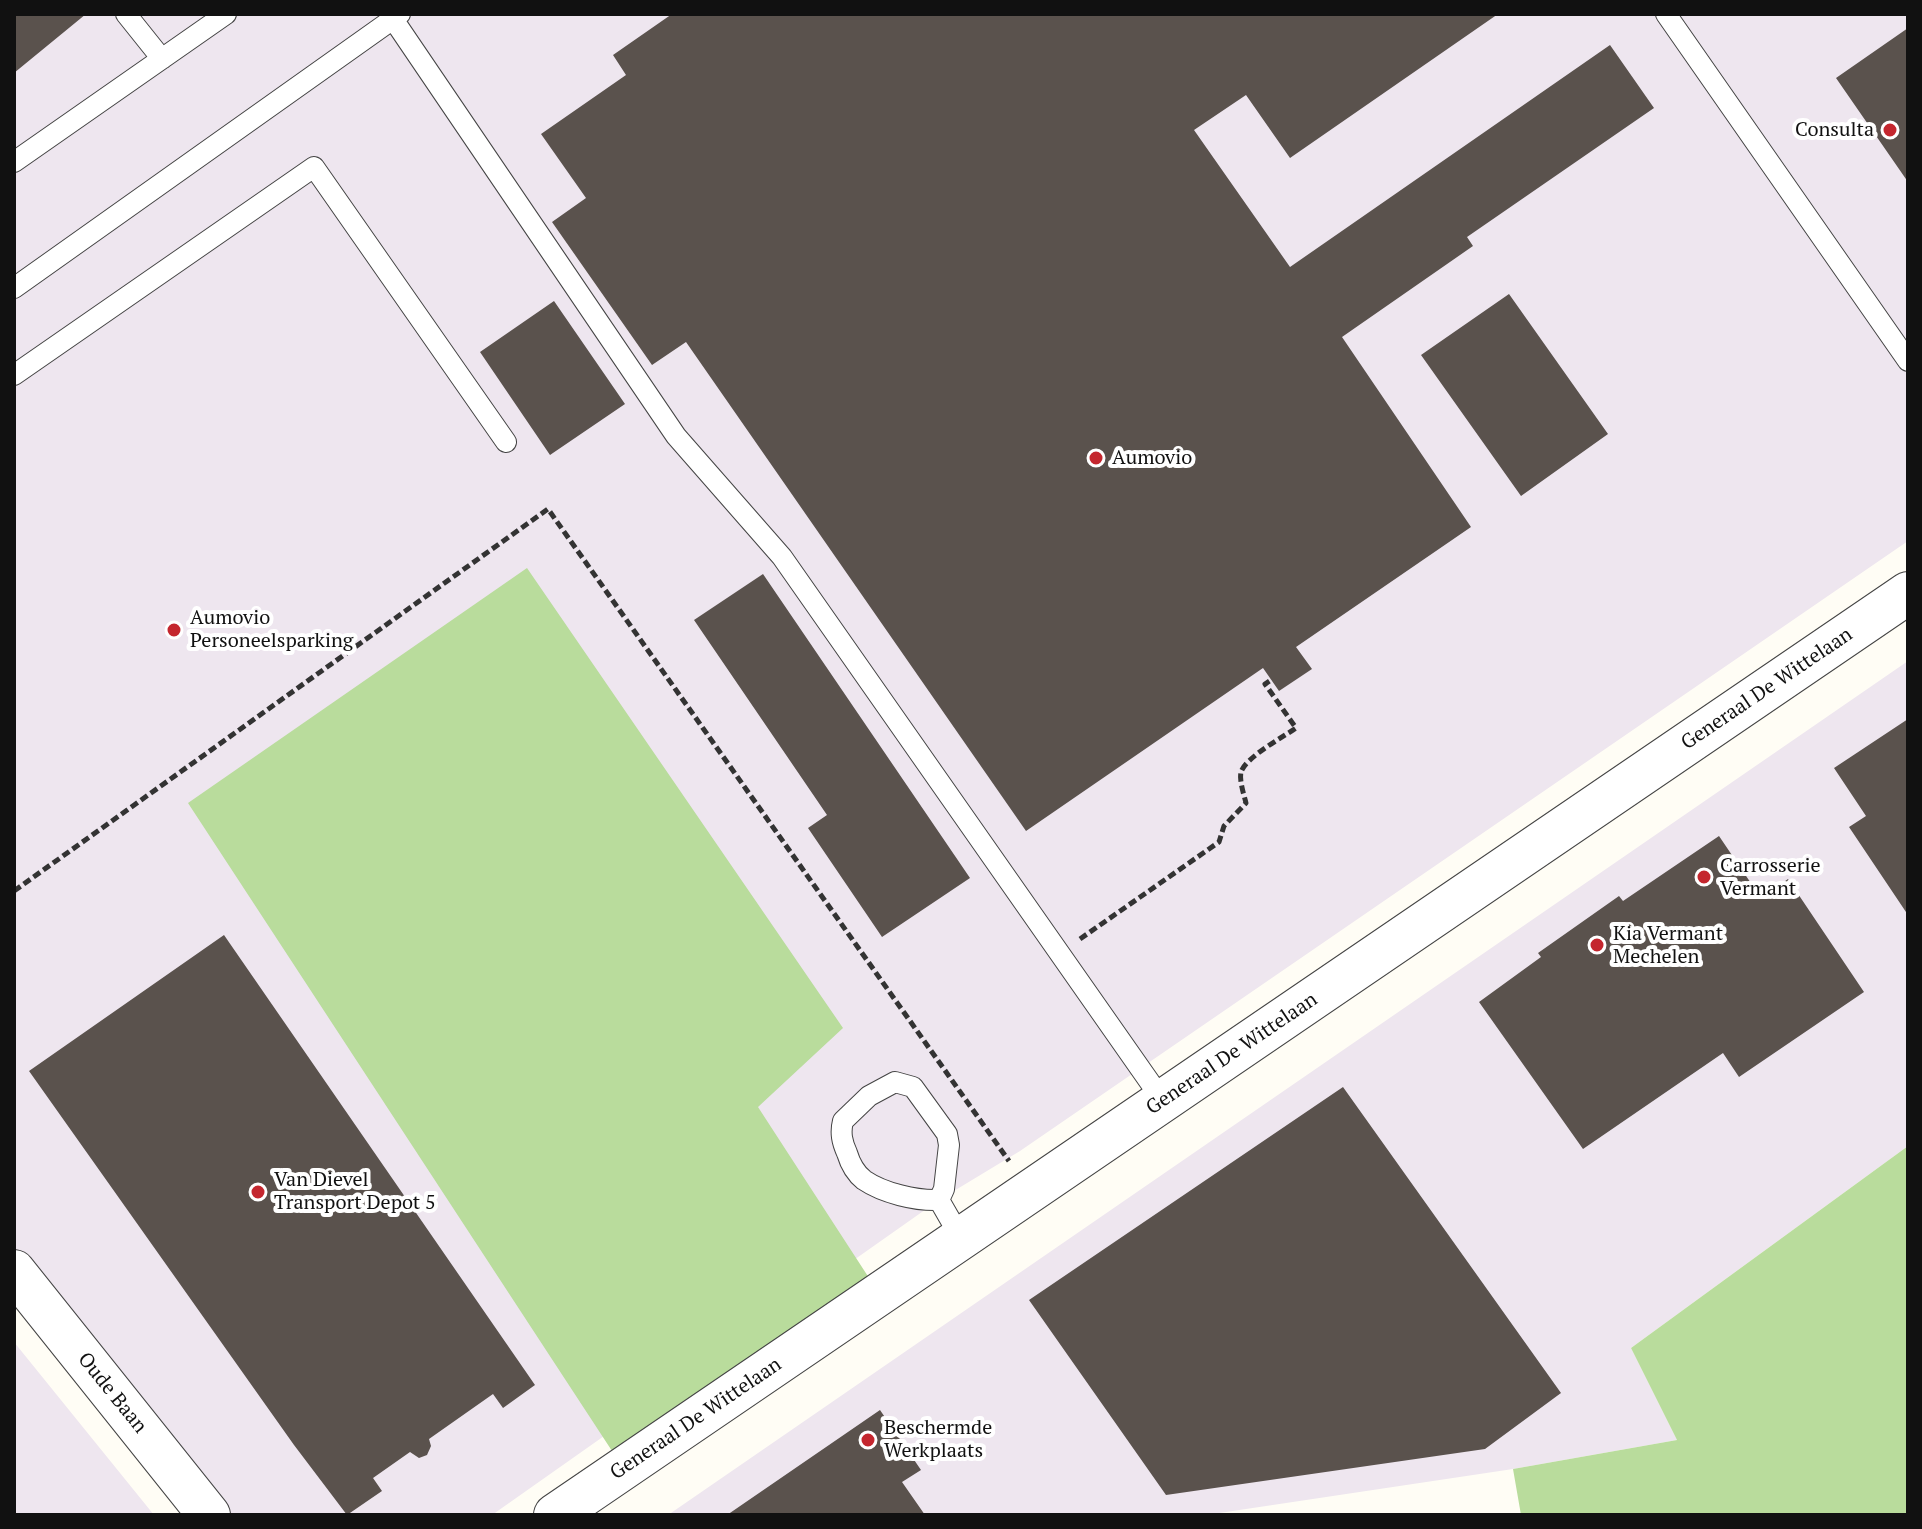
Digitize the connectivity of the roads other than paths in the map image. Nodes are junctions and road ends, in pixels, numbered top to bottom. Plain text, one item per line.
1 (126, 14) edge
2 (226, 14) edge
3 (1666, 14) edge
4 (396, 16) edge
5 (162, 59) junction
6 (14, 162) edge
7 (14, 288) edge
8 (1908, 361) edge
9 (14, 375) edge
10 (506, 442) dead end
11 (1908, 593) edge
12 (1163, 1101) junction
13 (939, 1200) junction
14 (962, 1240) junction
15 (14, 1271) edge
16 (209, 1515) edge
17 (555, 1515) edge

1 - 5 lane
2 - 5 lane
3 - 8 lane
4 - 7 lane
4 - 12 lane
5 - 6 lane
9 - 10 lane
11 - 12 street, Generaal De Wittelaan
12 - 14 street, Generaal De Wittelaan
13 - 13 lane
13 - 14 lane
14 - 17 street, Generaal De Wittelaan
15 - 16 street, Oude Baan

